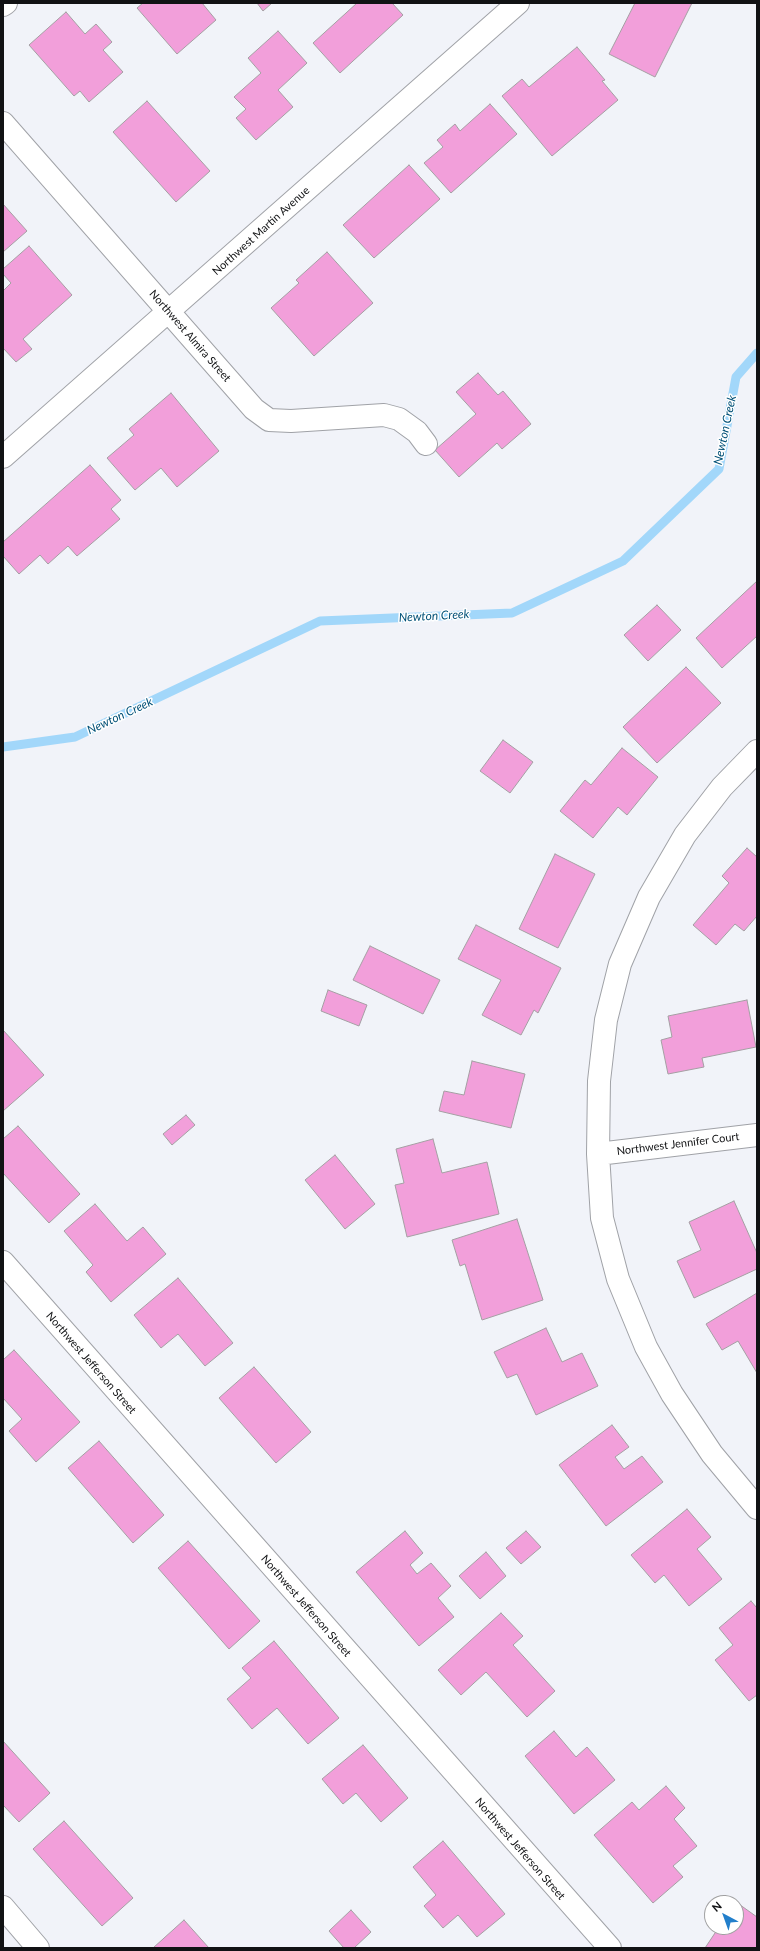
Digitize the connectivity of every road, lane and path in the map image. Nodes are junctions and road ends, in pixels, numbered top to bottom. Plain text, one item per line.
1 (6, 3) edge
2 (518, 3) edge
3 (3, 5) edge
4 (3, 123) edge
5 (169, 312) junction
6 (426, 444) dead end
7 (3, 456) edge
8 (757, 751) edge
9 (757, 1135) edge
10 (598, 1154) junction
11 (3, 1262) edge
12 (757, 1508) edge
13 (3, 1907) edge
14 (38, 1948) edge
15 (610, 1948) edge

1 - 3 street
2 - 5 street, Northwest Martin Avenue
4 - 5 street, Northwest Almira Street
5 - 6 street, Northwest Almira Street
5 - 7 street, Northwest Martin Avenue
8 - 10 street
9 - 10 street, Northwest Jennifer Court
10 - 12 street
11 - 15 street, Northwest Jefferson Street
13 - 14 street

